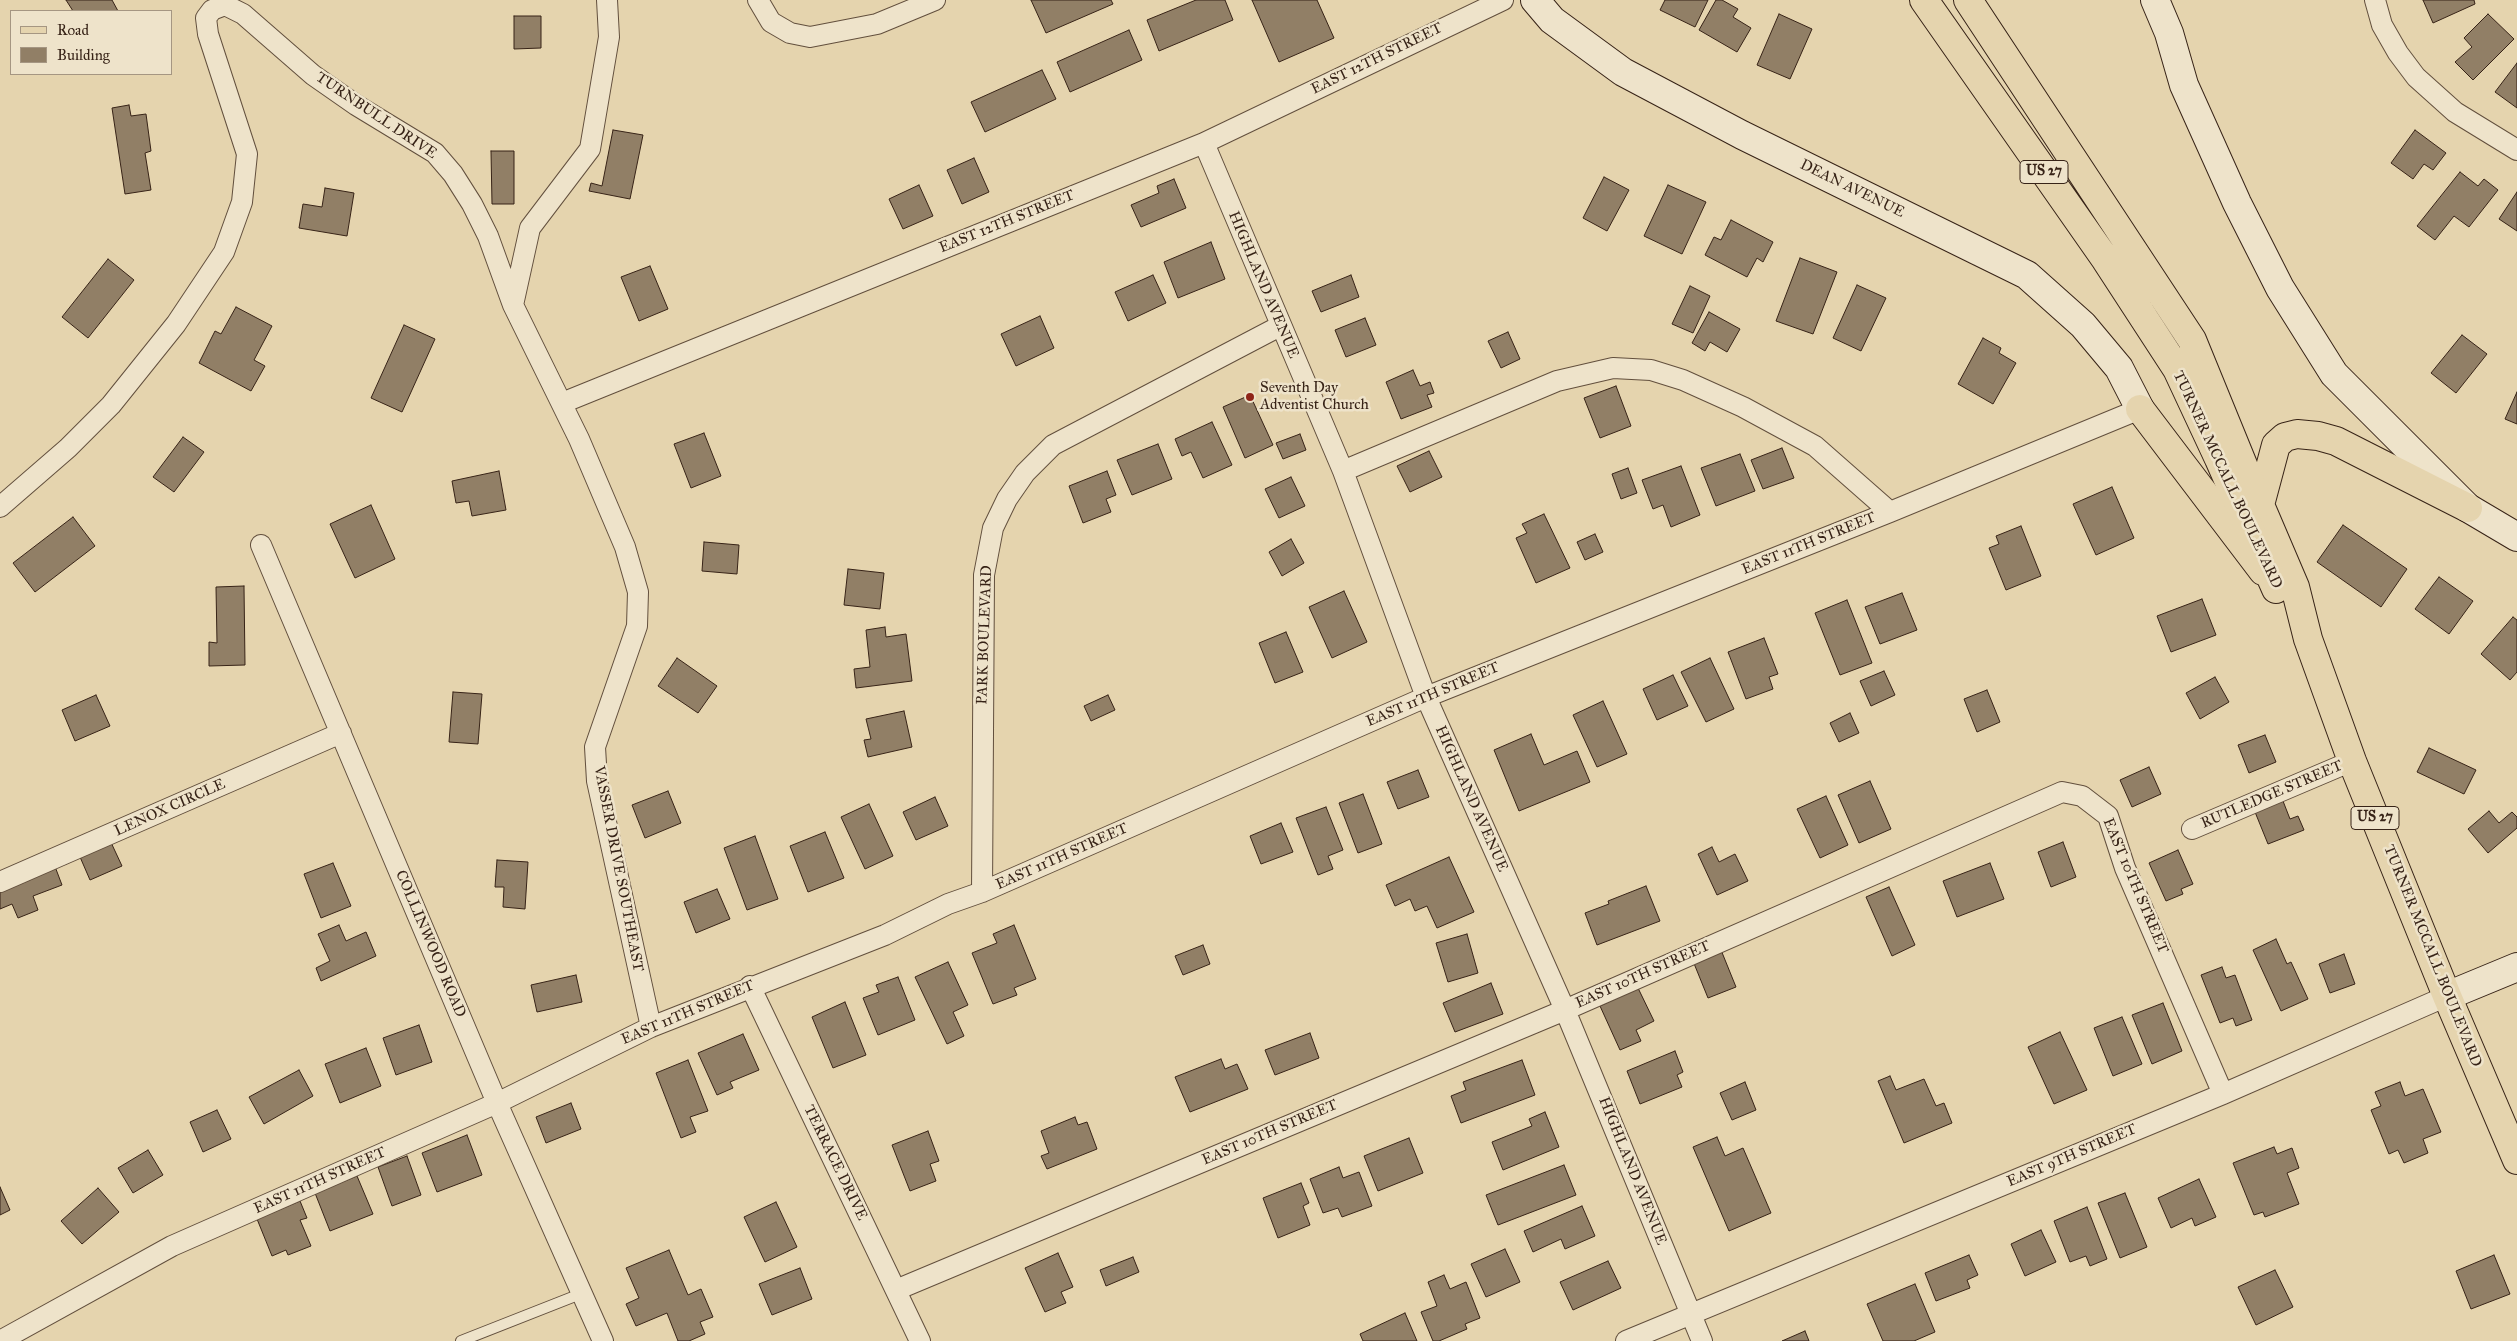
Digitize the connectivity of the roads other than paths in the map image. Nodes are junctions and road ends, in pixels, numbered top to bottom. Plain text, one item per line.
1 (607, 0) edge
2 (758, 0) edge
3 (935, 0) edge
4 (1503, 0) edge
5 (1535, 0) edge
6 (1924, 0) edge
7 (1968, 0) edge
8 (2155, 0) edge
9 (2166, 0) edge
10 (2375, 0) edge
11 (1477, 5) edge
12 (2169, 33) junction
13 (1204, 143) junction
14 (2517, 150) edge
15 (513, 305) junction
16 (1280, 326) junction
17 (562, 402) junction
18 (2140, 409) junction
19 (1343, 471) junction
20 (2260, 505) junction
21 (0, 506) edge
22 (2468, 508) junction
23 (1890, 512) junction
24 (2517, 537) edge
25 (261, 545) dead end
26 (2276, 589) junction
27 (2308, 639) junction
28 (1426, 697) junction
29 (341, 733) junction
30 (2352, 761) junction
31 (2192, 830) dead end
32 (0, 882) edge
33 (982, 892) junction
34 (2517, 967) edge
35 (750, 986) junction
36 (2447, 996) junction
37 (1565, 1010) junction
38 (651, 1027) junction
39 (2222, 1094) junction
40 (498, 1103) junction
41 (2517, 1160) edge
42 (896, 1290) junction
43 (583, 1293) junction
44 (1691, 1314) junction
45 (0, 1341) edge
46 (460, 1341) edge
47 (602, 1341) edge
48 (920, 1341) edge
49 (1626, 1341) edge
50 (1702, 1341) edge

1 - 15 street
2 - 3 street
4 - 11 street, EAST 12TH STREET
5 - 18 main road, DEAN AVENUE
6 - 26 main road, TURNER MCCALL BOULEVARD / US 27
7 - 20 main road, TURNER MCCALL BOULEVARD / US 27
8 - 12 main road
9 - 12 main road
10 - 14 street
11 - 13 street, EAST 12TH STREET
12 - 22 main road
13 - 16 street, HIGHLAND AVENUE
13 - 17 street, EAST 12TH STREET
15 - 17 street, TURNBULL DRIVE
15 - 21 street, TURNBULL DRIVE
16 - 19 street, HIGHLAND AVENUE
16 - 33 street, PARK BOULEVARD
17 - 38 street, VASSER DRIVE SOUTHEAST
18 - 23 street, EAST 11TH STREET
18 - 26 main road
19 - 23 street
19 - 28 street, HIGHLAND AVENUE
20 - 22 main road
20 - 27 main road, TURNER MCCALL BOULEVARD / US 27
22 - 24 main road
23 - 28 street, EAST 11TH STREET
25 - 29 street, COLLINWOOD ROAD
26 - 27 main road, TURNER MCCALL BOULEVARD / US 27
27 - 30 main road, TURNER MCCALL BOULEVARD / US 27
28 - 33 street, EAST 11TH STREET
28 - 37 street, HIGHLAND AVENUE
29 - 32 street, LENOX CIRCLE
29 - 40 street, COLLINWOOD ROAD
30 - 31 street, RUTLEDGE STREET
30 - 36 main road, TURNER MCCALL BOULEVARD / US 27
33 - 35 street, EAST 11TH STREET
34 - 36 main road, EAST 9TH STREET
35 - 38 street, EAST 11TH STREET
35 - 42 street, TERRACE DRIVE
36 - 39 street, EAST 9TH STREET
36 - 41 main road, TURNER MCCALL BOULEVARD / US 27
37 - 39 street, EAST 10TH STREET
37 - 42 street, EAST 10TH STREET
37 - 44 street, HIGHLAND AVENUE
38 - 40 street, EAST 11TH STREET
39 - 44 street, EAST 9TH STREET
40 - 43 street, COLLINWOOD ROAD
40 - 45 street, EAST 11TH STREET
42 - 48 street, TERRACE DRIVE
43 - 46 lane
43 - 47 street, COLLINWOOD ROAD
44 - 49 street, EAST 9TH STREET
44 - 50 street, HIGHLAND AVENUE

